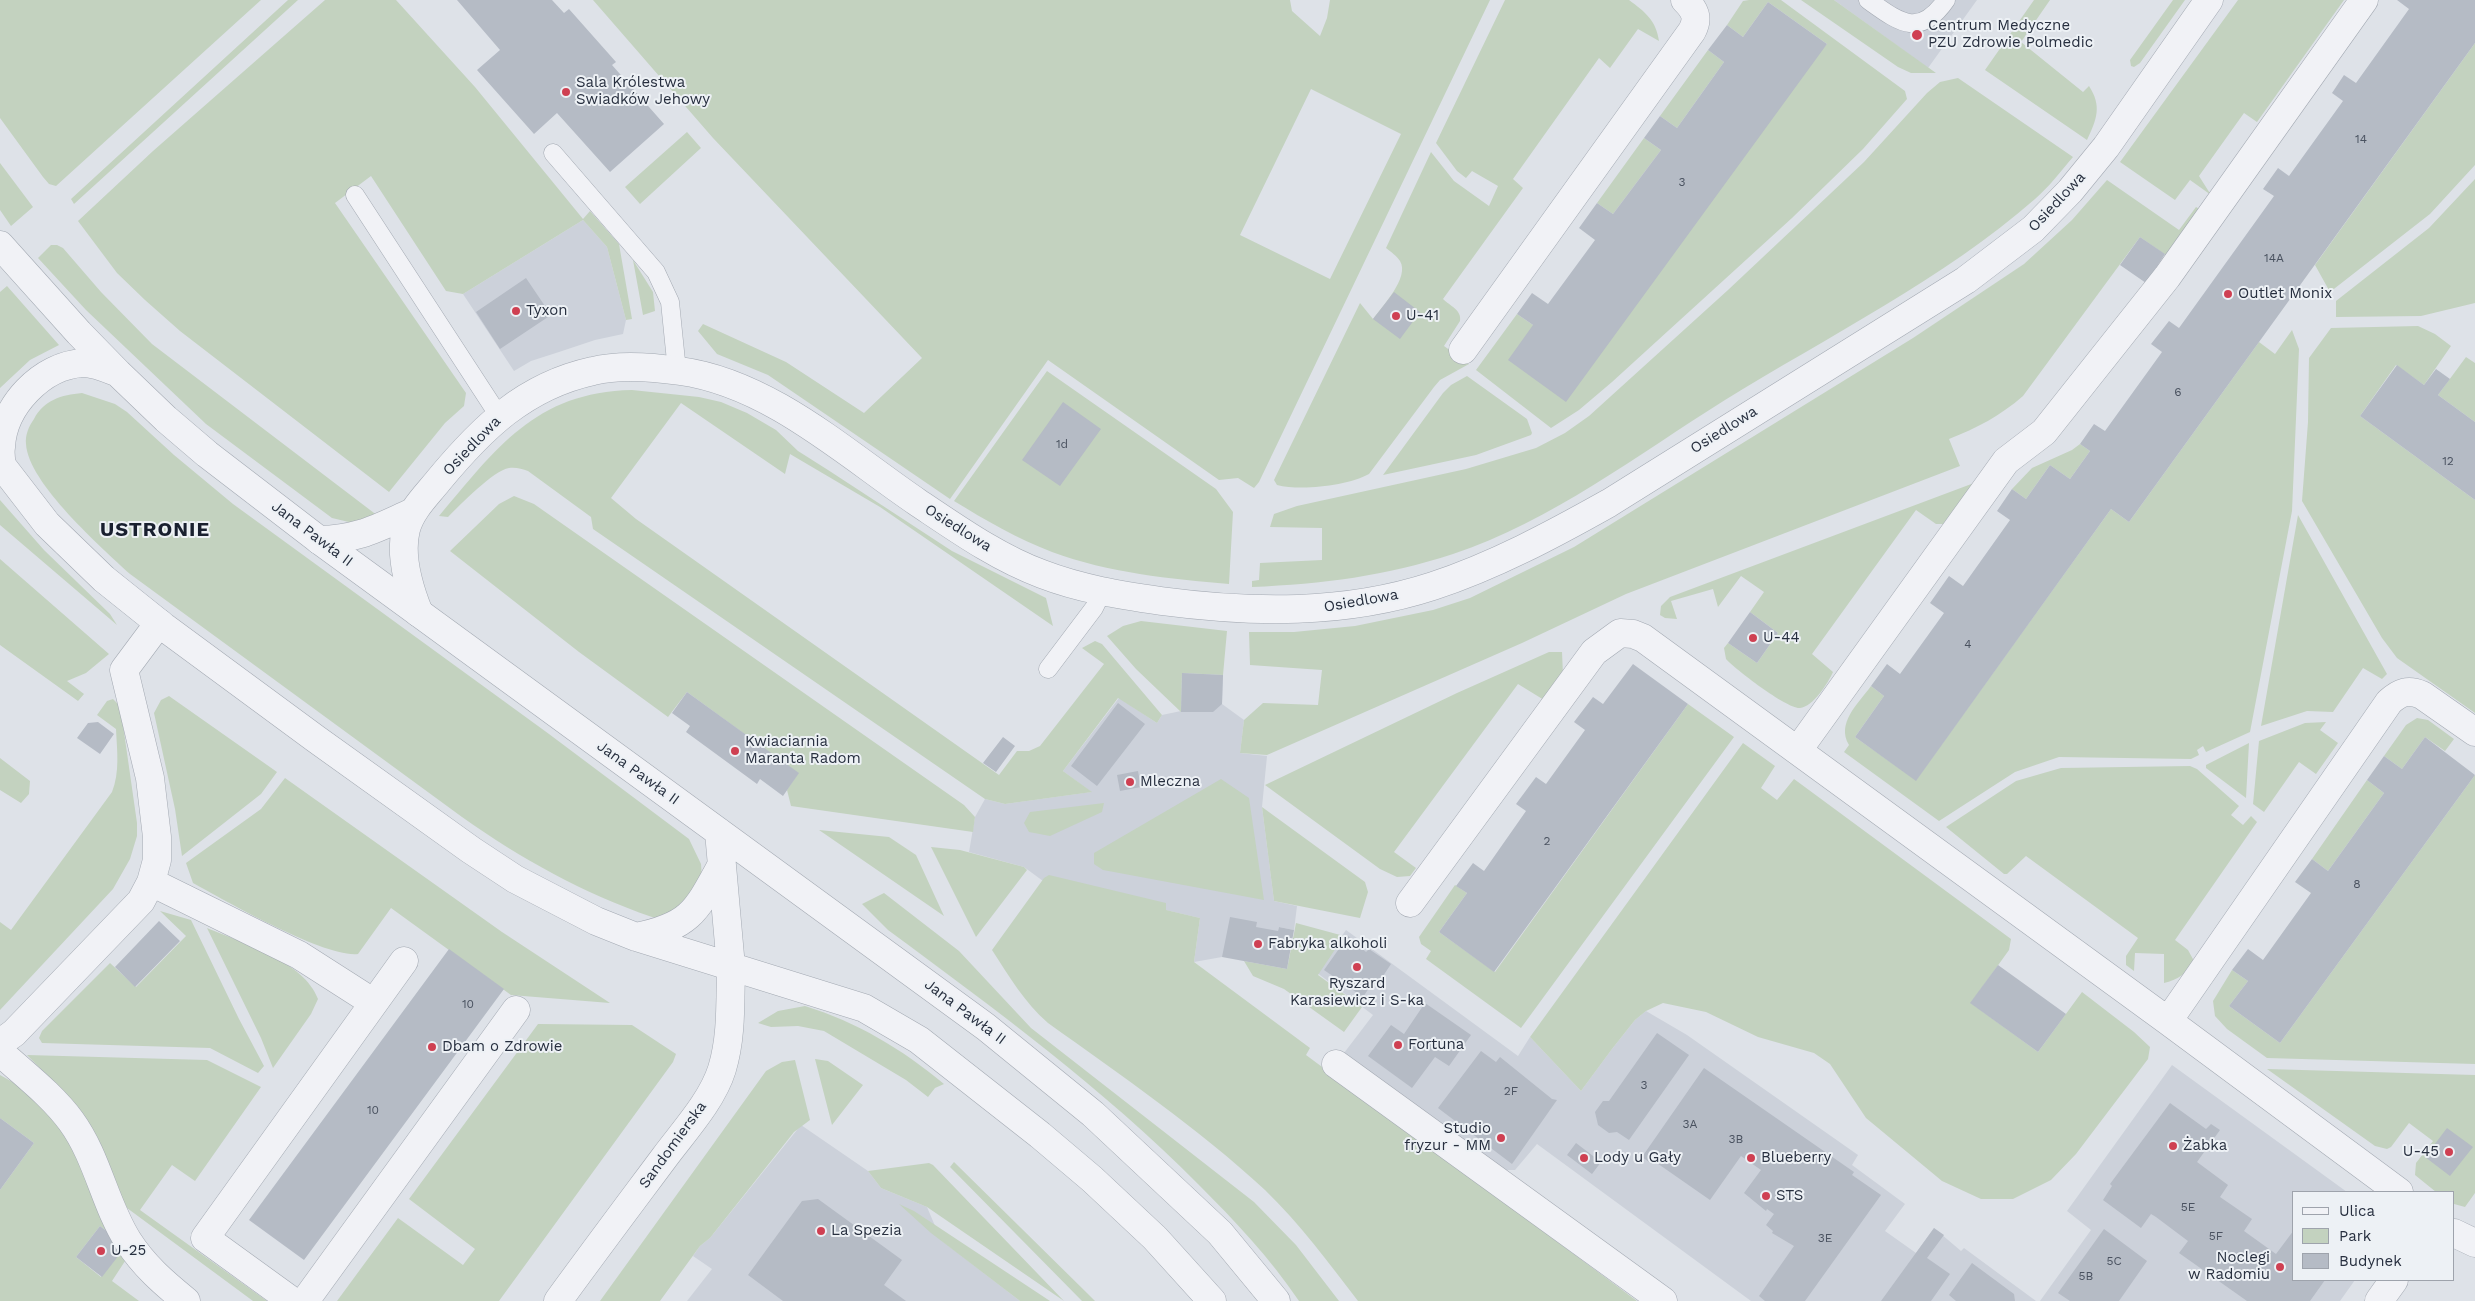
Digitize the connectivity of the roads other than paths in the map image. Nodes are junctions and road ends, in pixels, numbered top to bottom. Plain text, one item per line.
1 (1684, 0) edge
2 (1868, 0) edge
3 (1946, 0) edge
4 (2209, 0) edge
5 (2364, 0) edge
6 (553, 153) dead end
7 (355, 195) dead end
8 (1, 246) edge
9 (1463, 350) dead end
10 (677, 371) junction
11 (118, 373) junction
12 (499, 416) junction
13 (1, 465) edge
14 (413, 512) junction
15 (319, 540) junction
16 (1102, 592) junction
17 (419, 613) junction
18 (159, 623) junction
19 (1048, 669) dead end
20 (2475, 732) edge
21 (1798, 750) junction
22 (719, 832) junction
23 (721, 866) junction
24 (151, 882) junction
25 (1410, 903) dead end
26 (636, 937) junction
27 (404, 961) dead end
28 (731, 967) junction
29 (374, 1003) junction
30 (516, 1010) dead end
31 (2168, 1021) junction
32 (0, 1043) edge
33 (0, 1052) edge
34 (1336, 1064) dead end
35 (2398, 1191) edge
36 (2455, 1233) edge
37 (2475, 1243) edge
38 (2393, 1281) edge
39 (186, 1301) edge
40 (292, 1301) edge
41 (304, 1301) edge
42 (558, 1301) edge
43 (1212, 1301) edge
44 (1276, 1301) edge
45 (1663, 1301) edge
46 (2379, 1301) edge

1 - 9 street
2 - 3 lane
4 - 16 street, Osiedlowa
5 - 21 street
6 - 10 lane
7 - 12 lane
8 - 11 street, Jana Pawła II
10 - 12 street, Osiedlowa
10 - 16 street, Osiedlowa
11 - 13 street
11 - 15 street, Jana Pawła II
12 - 14 street, Osiedlowa
13 - 18 street
14 - 15 street, Osiedlowa
14 - 17 street, Osiedlowa
15 - 17 street, Jana Pawła II
16 - 19 lane
17 - 22 street, Jana Pawła II
18 - 24 street
18 - 26 street
20 - 31 street
21 - 25 street
21 - 31 street
22 - 23 street, Sandomierska
22 - 44 street, Jana Pawła II
23 - 26 street
23 - 28 street, Sandomierska
24 - 29 street
24 - 32 street
26 - 28 street
27 - 29 street
28 - 42 street, Sandomierska
28 - 43 street
29 - 40 street
30 - 41 street
31 - 35 street
33 - 39 street
34 - 45 street
36 - 37 street
38 - 46 street

